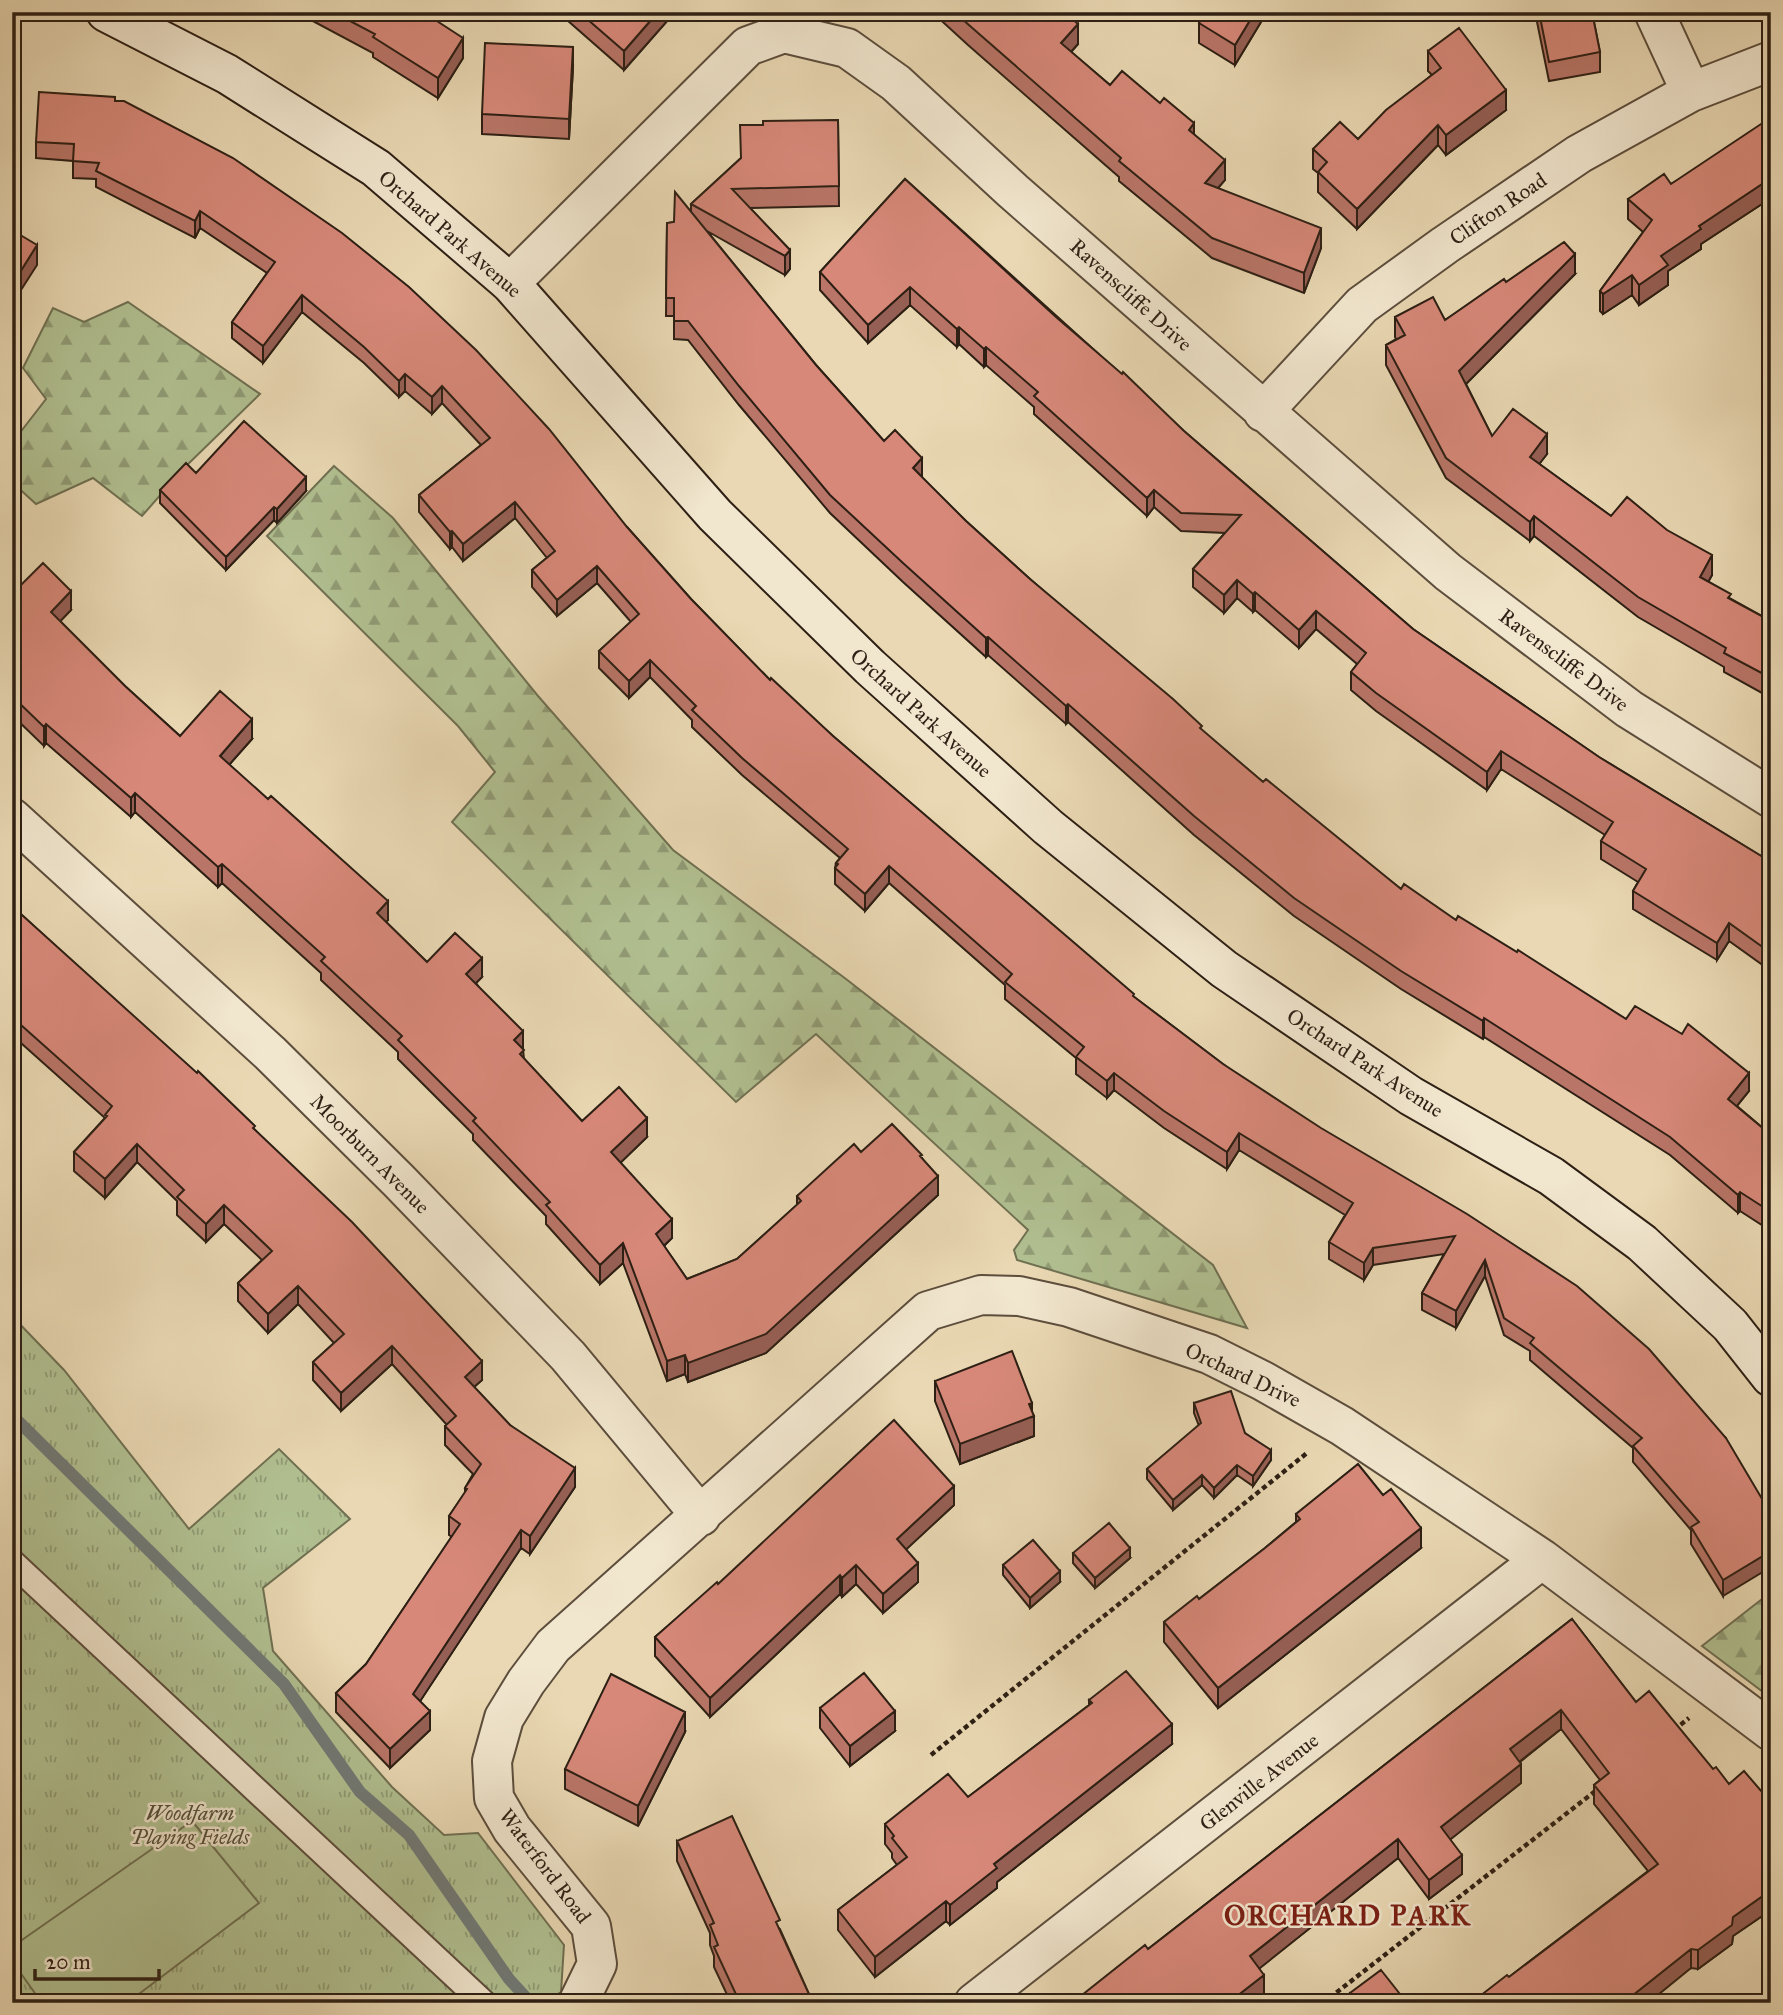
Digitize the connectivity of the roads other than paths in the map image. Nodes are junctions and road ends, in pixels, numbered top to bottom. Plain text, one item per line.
1 (106, 12) edge
2 (1654, 12) edge
3 (1771, 61) edge
4 (1691, 92) junction
5 (510, 283) junction
6 (1263, 412) junction
7 (1771, 798) edge
8 (12, 818) edge
9 (1771, 1377) edge
10 (701, 1516) junction
11 (1542, 1559) junction
12 (12, 1562) edge
13 (1771, 1731) edge
14 (484, 2003) edge
15 (578, 2003) edge
16 (974, 2003) edge

1 - 5 street, Orchard Park Avenue
2 - 4 street
3 - 4 street, Clifton Road
4 - 6 street, Clifton Road
5 - 6 street, Ravenscliffe Drive
5 - 9 street, Orchard Park Avenue
6 - 7 street, Ravenscliffe Drive
8 - 10 street, Moorburn Avenue
10 - 11 street, Orchard Drive
10 - 15 street, Waterford Road
11 - 13 street, Orchard Drive
11 - 16 street, Glenville Avenue
12 - 14 lane

